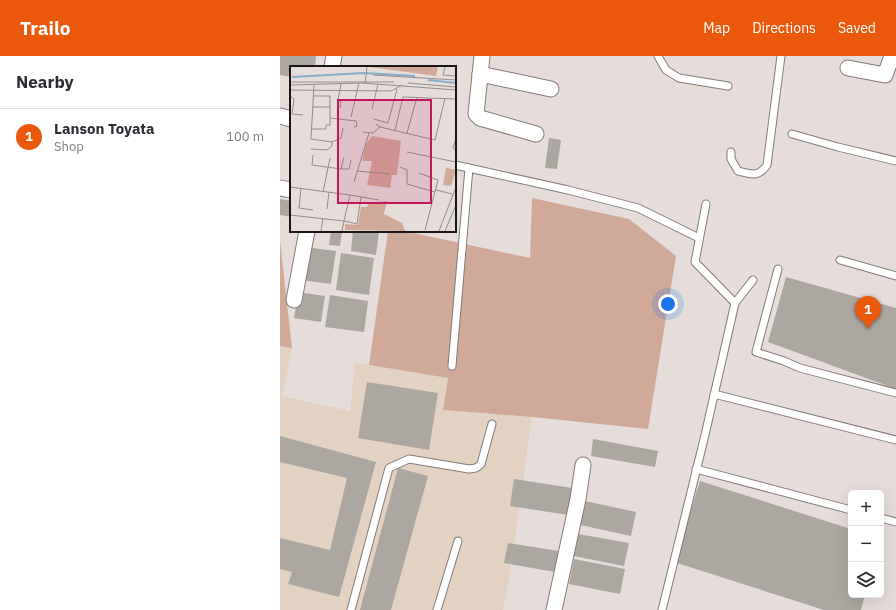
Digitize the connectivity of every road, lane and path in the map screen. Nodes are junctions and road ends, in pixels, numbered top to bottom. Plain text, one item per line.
1 (334, 56) edge
2 (482, 56) edge
3 (658, 56) edge
4 (781, 56) edge
5 (892, 56) edge
6 (332, 66) edge
7 (848, 68) dead end
8 (480, 74) junction
9 (728, 86) dead end
10 (551, 89) dead end
11 (280, 116) edge
12 (290, 119) edge
13 (536, 134) dead end
14 (792, 134) dead end
15 (731, 152) dead end
16 (896, 161) edge
17 (456, 164) edge
18 (469, 168) junction
19 (280, 188) edge
20 (290, 190) edge
21 (706, 204) dead end
22 (307, 232) edge
23 (699, 238) junction
24 (840, 260) dead end
25 (778, 269) dead end
26 (896, 276) edge
27 (753, 280) dead end
28 (294, 300) dead end
29 (735, 303) junction
30 (452, 366) dead end
31 (896, 393) edge
32 (714, 394) junction
33 (492, 424) dead end
34 (896, 440) edge
35 (583, 465) dead end
36 (696, 469) junction
37 (848, 509) edge
38 (884, 519) edge
39 (896, 522) edge
40 (458, 541) dead end
41 (351, 610) edge
42 (437, 610) edge
43 (554, 610) edge
44 (662, 610) edge

1 - 6 street
2 - 8 street
3 - 9 lane
4 - 15 lane
5 - 7 street
8 - 10 street
8 - 13 street
11 - 12 street
14 - 16 lane
17 - 18 lane
18 - 23 lane
18 - 30 lane
19 - 20 street
21 - 23 lane
22 - 28 street
23 - 29 lane
24 - 26 lane
25 - 31 lane
27 - 29 lane
29 - 32 lane
32 - 34 lane
32 - 36 lane
33 - 41 lane
35 - 43 street
36 - 37 lane
36 - 44 lane
38 - 39 lane
40 - 42 lane

